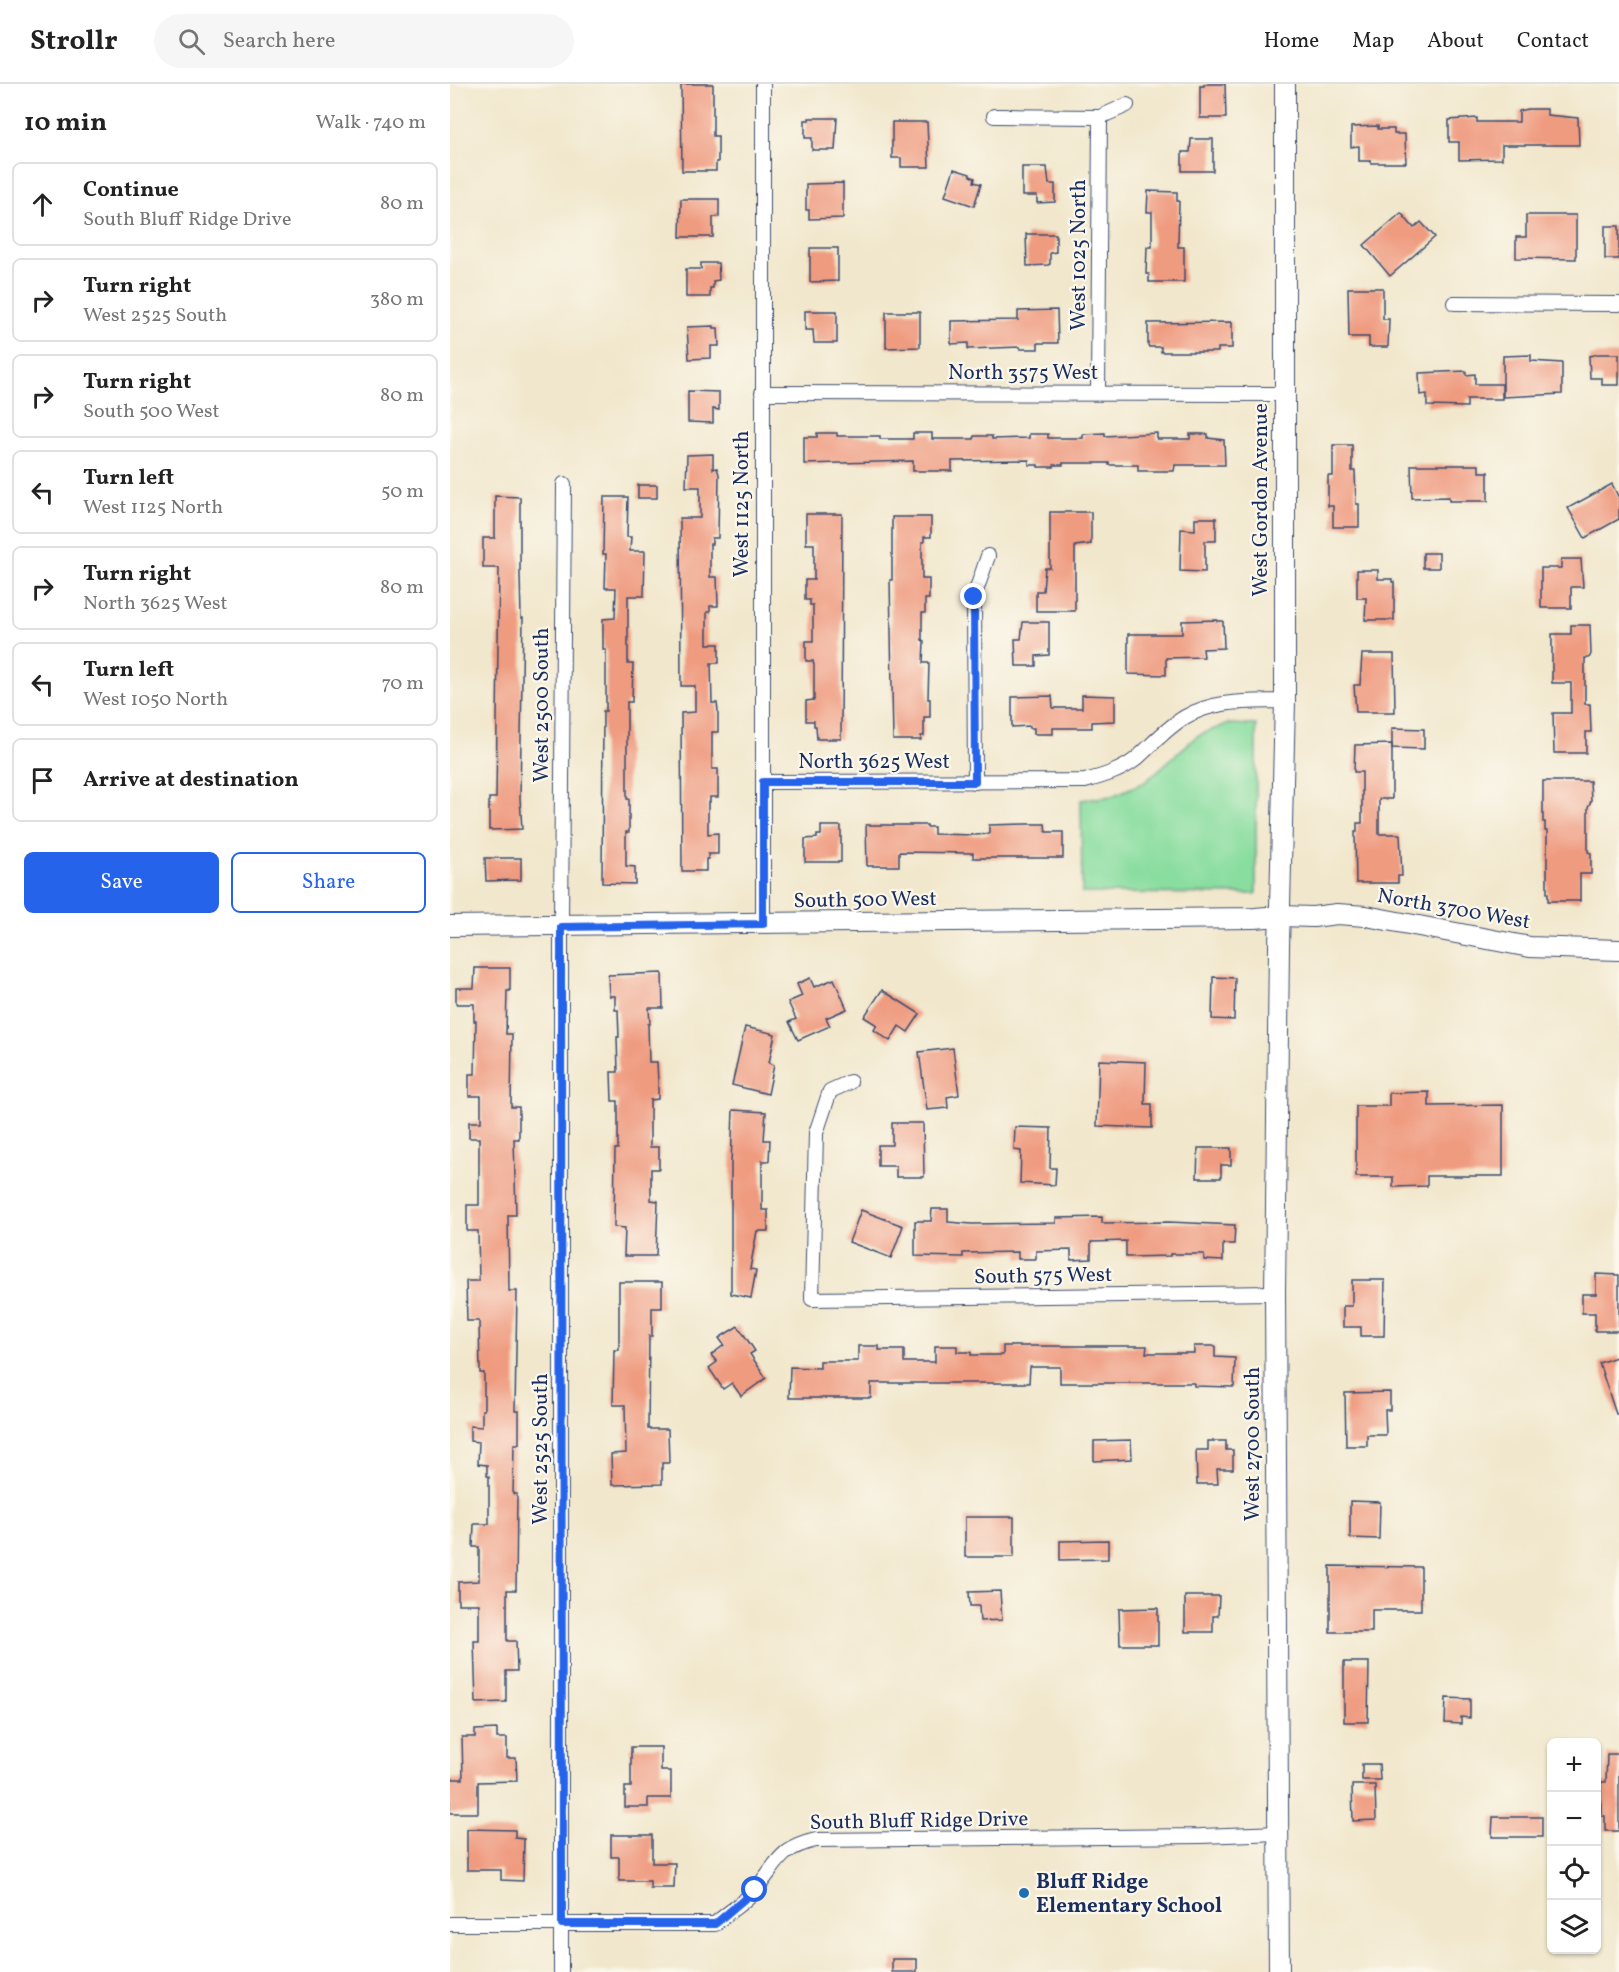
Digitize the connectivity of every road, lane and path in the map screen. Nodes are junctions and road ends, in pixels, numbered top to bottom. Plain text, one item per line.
1 (764, 84) edge
2 (1285, 84) edge
3 (1126, 105) dead end
4 (994, 116) dead end
5 (1100, 117) junction
6 (1454, 303) dead end
7 (1619, 304) edge
8 (762, 393) junction
9 (1098, 393) junction
10 (1284, 394) junction
11 (564, 484) dead end
12 (988, 556) dead end
13 (1286, 701) junction
14 (763, 782) junction
15 (975, 782) junction
16 (1280, 916) junction
17 (763, 924) junction
18 (450, 926) edge
19 (561, 927) junction
20 (1619, 950) edge
21 (850, 1082) dead end
22 (1275, 1293) junction
23 (1279, 1833) junction
24 (450, 1924) edge
25 (562, 1924) junction
26 (561, 1972) edge
27 (1279, 1972) edge

1 - 8 street, West 1125 North
2 - 10 main road, West Gordon Avenue
3 - 5 street
4 - 5 street
5 - 9 street, West 1025 North
6 - 7 street
8 - 9 street, North 3575 West
8 - 14 street, West 1125 North
9 - 10 street, North 3575 West
10 - 13 main road, West Gordon Avenue
11 - 19 street, West 2500 South
12 - 15 street
13 - 15 street, North 3625 West
13 - 16 main road, West Gordon Avenue
14 - 15 street, North 3625 West
14 - 17 street, West 1125 North
16 - 17 main road, South 500 West
16 - 20 main road, North 3700 West
16 - 22 main road, West 2700 South
17 - 19 main road, South 500 West
18 - 19 main road, South 500 West
19 - 25 street, West 2525 South
21 - 22 street, South 575 West
22 - 23 main road, West 2700 South
23 - 25 street, South Bluff Ridge Drive
23 - 27 main road, West 2700 South
24 - 25 street, South Bluff Ridge Drive
25 - 26 street, West 2525 South

